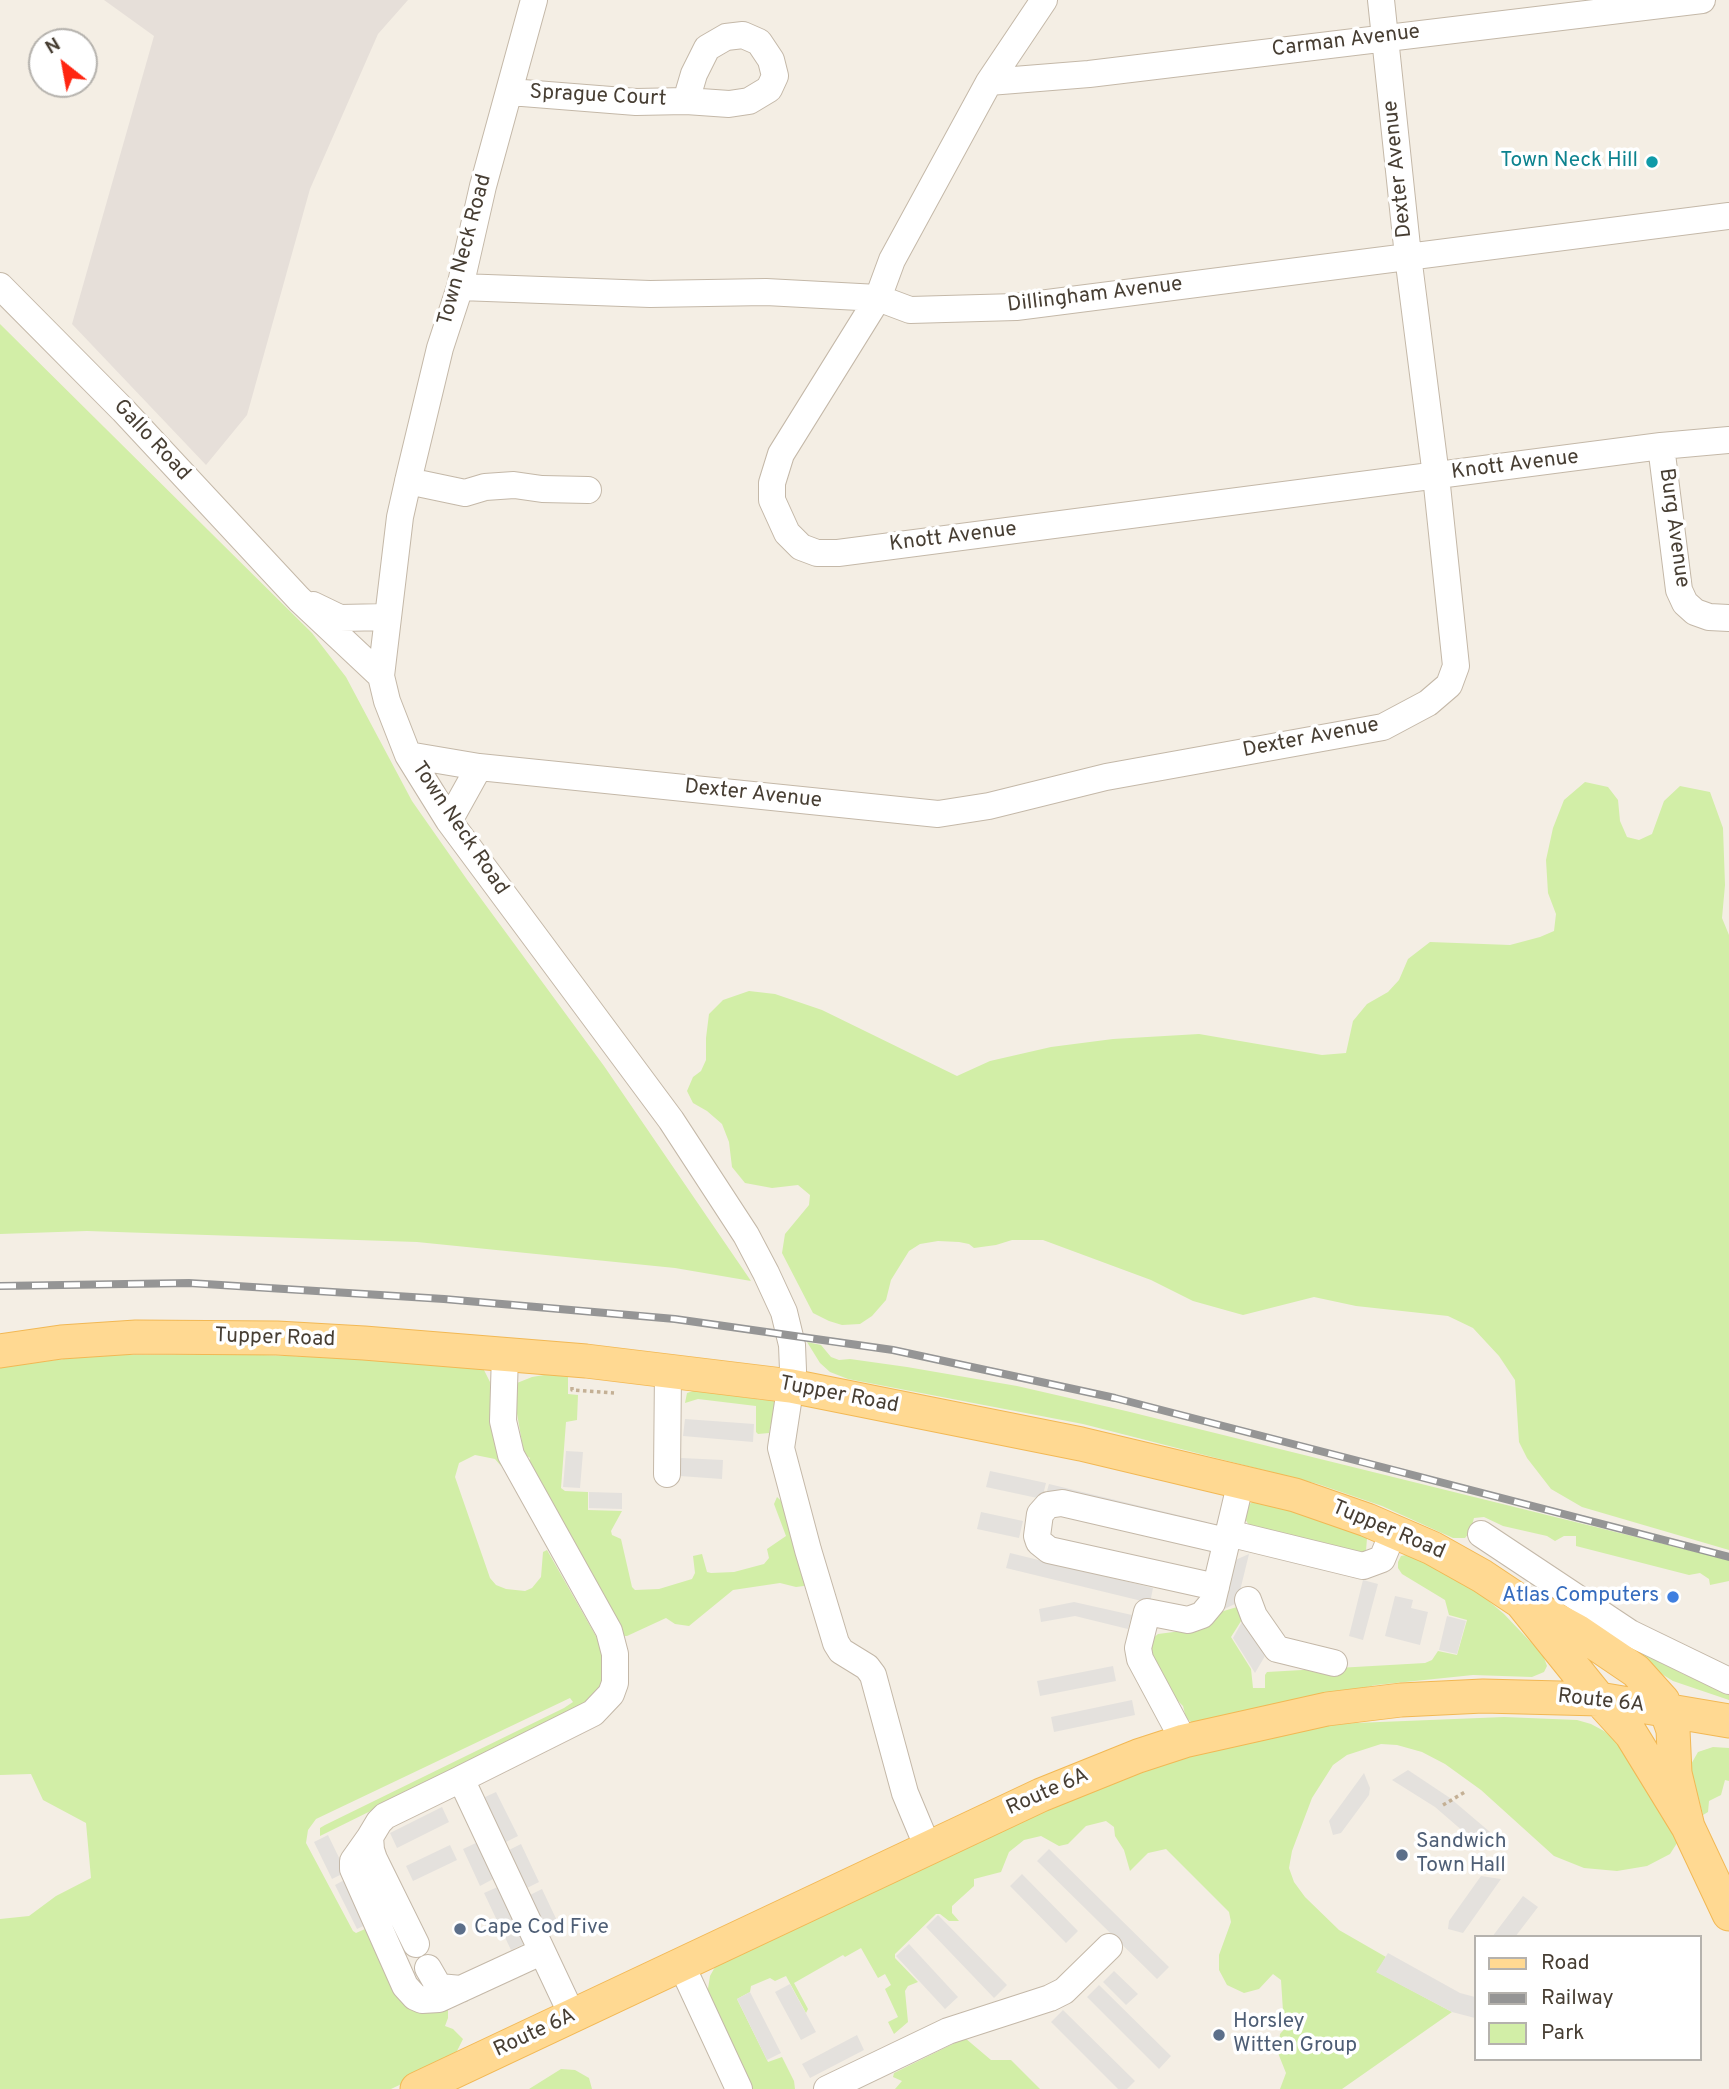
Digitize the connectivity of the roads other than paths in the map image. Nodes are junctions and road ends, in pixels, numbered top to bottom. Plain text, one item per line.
1 (534, 0) edge
2 (1044, 0) edge
3 (1381, 0) edge
4 (1702, 0) edge
5 (1386, 37) junction
6 (989, 82) junction
7 (510, 92) junction
8 (685, 101) dead end
9 (1729, 216) edge
10 (1408, 256) junction
11 (0, 286) edge
12 (460, 287) junction
13 (877, 298) junction
14 (1729, 440) edge
15 (1661, 446) junction
16 (1436, 476) junction
17 (408, 481) junction
18 (588, 490) dead end
19 (299, 599) junction
20 (388, 617) junction
21 (1729, 618) edge
22 (381, 676) junction
23 (408, 755) junction
24 (480, 767) junction
25 (449, 821) junction
26 (0, 1350) edge
27 (505, 1354) junction
28 (668, 1371) junction
29 (792, 1386) junction
30 (667, 1474) dead end
31 (1241, 1481) junction
32 (1394, 1531) junction
33 (1481, 1534) dead end
34 (1227, 1537) junction
35 (1516, 1558) junction
36 (1216, 1587) junction
37 (1510, 1594) junction
38 (1248, 1600) dead end
39 (1334, 1663) dead end
40 (1729, 1681) edge
41 (1599, 1699) junction
42 (1668, 1710) junction
43 (1729, 1721) edge
44 (1184, 1741) junction
45 (461, 1779) junction
46 (1688, 1827) junction
47 (370, 1836) junction
48 (928, 1848) junction
49 (1729, 1914) edge
50 (416, 1944) dead end
51 (1109, 1947) dead end
52 (541, 1952) junction
53 (681, 1964) junction
54 (428, 1968) dead end
55 (461, 1989) junction
56 (573, 2017) junction
57 (436, 2085) edge
58 (740, 2089) edge
59 (827, 2089) edge

1 - 7 street, Town Neck Road
2 - 6 street, Knott Avenue
3 - 5 street, Dexter Avenue
4 - 5 street, Carman Avenue
5 - 6 street, Carman Avenue
5 - 10 street, Dexter Avenue
6 - 13 street, Knott Avenue
7 - 8 street, Sprague Court
7 - 12 street, Town Neck Road
9 - 10 street, Dillingham Avenue
10 - 13 street, Dillingham Avenue
10 - 16 street, Dexter Avenue
11 - 19 street, Gallo Road
12 - 13 street, Dillingham Avenue
12 - 17 street, Town Neck Road
13 - 16 street, Knott Avenue
14 - 15 street, Knott Avenue
15 - 16 street, Knott Avenue
15 - 21 street, Burg Avenue
16 - 24 street, Dexter Avenue
17 - 18 street
17 - 20 street, Town Neck Road
19 - 20 street, Gallo Road
19 - 22 street, Gallo Road
20 - 22 street, Town Neck Road
22 - 23 street, Town Neck Road
23 - 24 street, Dexter Avenue
23 - 25 street, Town Neck Road
24 - 25 street
25 - 29 street, Town Neck Road
26 - 27 main road, Tupper Road
27 - 28 main road, Tupper Road
27 - 45 street
28 - 29 main road, Tupper Road
28 - 30 street
29 - 31 main road, Tupper Road
29 - 48 street, Town Neck Road
31 - 32 main road, Tupper Road
31 - 34 street
32 - 34 street
32 - 37 main road, Tupper Road
33 - 35 street
34 - 36 street
34 - 36 street
35 - 37 street
35 - 40 street
36 - 44 street
37 - 41 main road, Tupper Road
37 - 42 main road
38 - 39 street
41 - 42 main road, Route 6A
41 - 44 main road, Route 6A
41 - 46 main road, Tupper Road
42 - 43 main road, Route 6A
42 - 46 main road
44 - 48 main road, Route 6A
45 - 47 street
45 - 52 street
46 - 49 main road
47 - 50 street
47 - 55 street
48 - 53 main road, Route 6A
51 - 59 street
52 - 55 street
52 - 56 street
53 - 56 main road, Route 6A
53 - 58 street
54 - 55 street
56 - 57 main road, Route 6A

